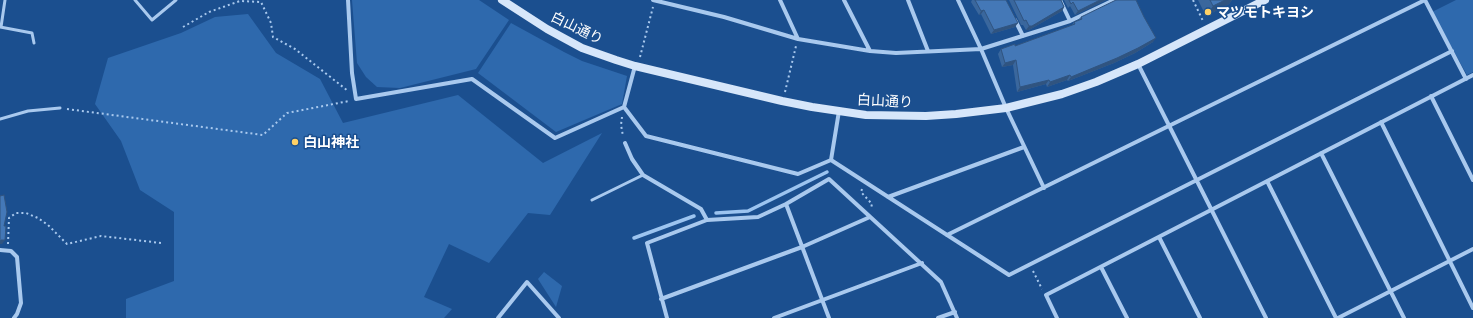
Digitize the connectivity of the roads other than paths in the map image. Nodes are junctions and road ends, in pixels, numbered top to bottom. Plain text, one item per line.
1 (5, 0) edge
2 (135, 0) edge
3 (176, 0) edge
4 (348, 0) edge
5 (502, 0) edge
6 (653, 0) edge
7 (780, 0) edge
8 (844, 0) edge
9 (908, 0) edge
10 (958, 0) edge
11 (1060, 0) edge
12 (1114, 0) edge
13 (1265, 0) edge
14 (1425, 0) edge
15 (1014, 18) edge
16 (1070, 21) junction
17 (1, 27) edge
18 (1023, 36) junction
19 (798, 39) junction
20 (34, 43) dead end
21 (981, 49) junction
22 (870, 51) junction
23 (1452, 51) junction
24 (928, 52) junction
25 (1138, 64) junction
26 (637, 66) junction
27 (1473, 75) edge
28 (1466, 79) junction
29 (1431, 96) junction
30 (624, 107) junction
31 (60, 108) road end
32 (1006, 108) junction
33 (839, 111) junction
34 (0, 118) edge
35 (1381, 122) junction
36 (1169, 126) junction
37 (625, 143) road end
38 (1024, 147) junction
39 (1321, 153) junction
40 (831, 160) junction
41 (643, 175) junction
42 (1197, 180) junction
43 (1473, 180) edge
44 (1267, 181) junction
45 (1044, 188) junction
46 (888, 197) junction
47 (592, 200) dead end
48 (786, 204) junction
49 (1212, 210) junction
50 (870, 217) junction
51 (707, 220) junction
52 (947, 235) junction
53 (1159, 237) junction
54 (802, 247) junction
55 (1473, 249) edge
56 (0, 250) edge
57 (1450, 261) junction
58 (922, 263) junction
59 (1101, 266) junction
60 (1390, 291) junction
61 (661, 298) junction
62 (822, 300) junction
63 (1473, 308) edge
64 (955, 312) junction
65 (14, 318) edge
66 (498, 318) edge
67 (559, 318) edge
68 (667, 318) edge
69 (774, 318) edge
70 (829, 318) edge
71 (938, 318) edge
72 (957, 318) edge
73 (1057, 318) edge
74 (1127, 318) edge
75 (1200, 318) edge
76 (1266, 318) edge
77 (1337, 318) edge
78 (1404, 318) edge

1 - 17 lane
2 - 3 lane
4 - 30 street
5 - 26 street, 白山通り
6 - 19 street
7 - 19 street
8 - 22 street
9 - 24 street
10 - 21 street
11 - 16 street
12 - 16 street
13 - 25 street, 白山通り
14 - 23 street
14 - 36 street
15 - 18 street
16 - 18 street
17 - 20 lane
18 - 21 street
19 - 22 street
21 - 24 street
21 - 32 street
22 - 24 street
23 - 28 street
23 - 42 street
25 - 32 street, 白山通り
25 - 36 street
26 - 30 street
26 - 33 street, 白山通り
27 - 28 street
28 - 29 street
29 - 35 street
29 - 43 street
30 - 40 street
31 - 34 lane
32 - 33 street, 白山通り
32 - 38 street
33 - 40 street
35 - 39 street
35 - 57 street
36 - 42 street
36 - 45 street
37 - 41 street
38 - 45 street
38 - 46 street
39 - 44 street
39 - 60 street
40 - 46 street
41 - 47 lane
41 - 51 street
42 - 49 street
42 - 52 street
44 - 49 street
44 - 77 street
45 - 52 street
46 - 52 street
48 - 50 street
48 - 51 street
48 - 54 street
49 - 53 street
49 - 76 street
50 - 54 street
50 - 58 street
51 - 61 street
53 - 59 street
53 - 75 street
54 - 61 street
54 - 62 street
55 - 57 street
56 - 65 street
57 - 60 street
57 - 63 street
58 - 62 street
58 - 64 street
59 - 73 street
59 - 74 street
60 - 77 street
60 - 78 street
61 - 68 street
62 - 69 street
62 - 70 street
64 - 71 street
64 - 72 street
66 - 67 street

